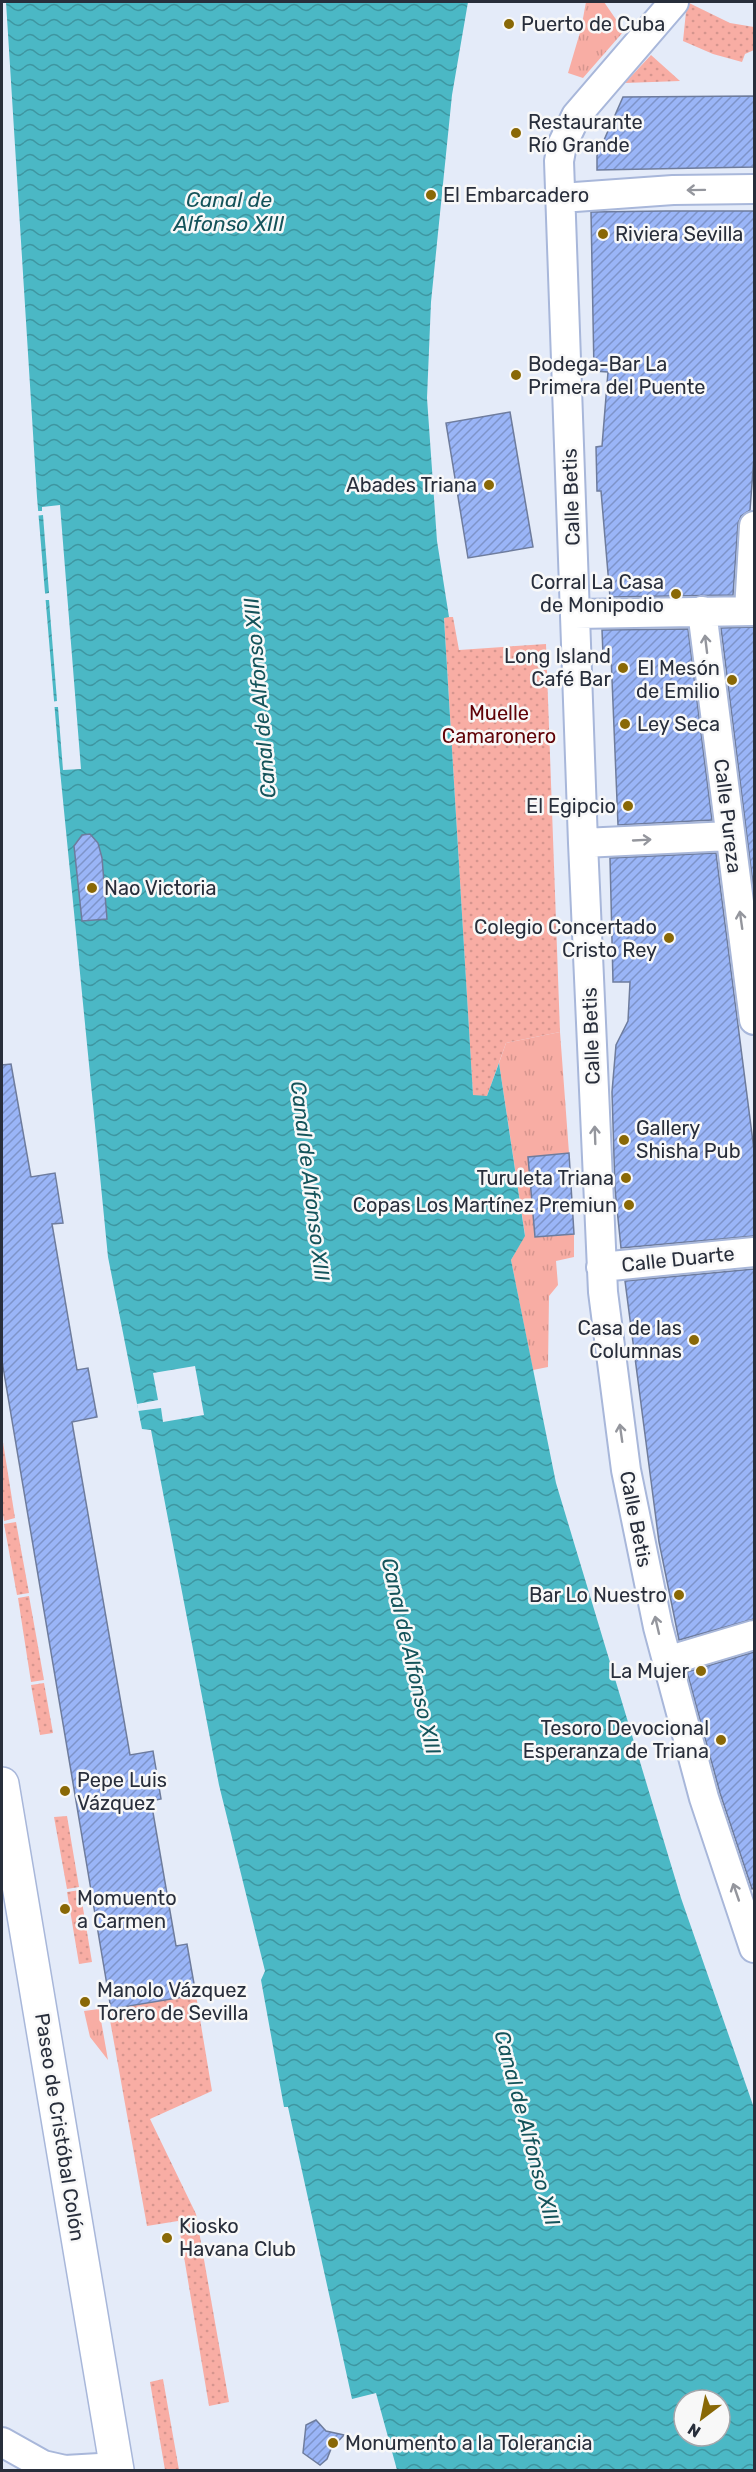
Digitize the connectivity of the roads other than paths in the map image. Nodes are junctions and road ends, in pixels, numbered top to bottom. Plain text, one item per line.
1 (674, 2) edge
2 (754, 189) edge
3 (561, 198) junction
4 (754, 526) edge
5 (752, 610) edge
6 (702, 611) junction
7 (575, 614) junction
8 (730, 836) junction
9 (583, 843) junction
10 (754, 1020) edge
11 (754, 1252) edge
12 (601, 1267) junction
13 (754, 1635) edge
14 (667, 1661) junction
15 (2, 1784) edge
16 (754, 1948) edge
17 (2, 2442) edge
18 (117, 2469) edge

1 - 3 street, Calle Betis
2 -> 3 street
3 - 7 street, Calle Betis
4 - 5 street
5 - 6 street
6 - 7 street
8 -> 6 street, Calle Pureza
7 - 9 street, Calle Betis
9 -> 8 street
10 -> 8 street, Calle Pureza
12 -> 9 street, Calle Betis
11 - 12 street, Calle Duarte
14 -> 12 street, Calle Betis
13 - 14 street
16 -> 14 street, Calle Betis
15 - 18 main road, Paseo de Cristóbal Colón
17 - 18 street

